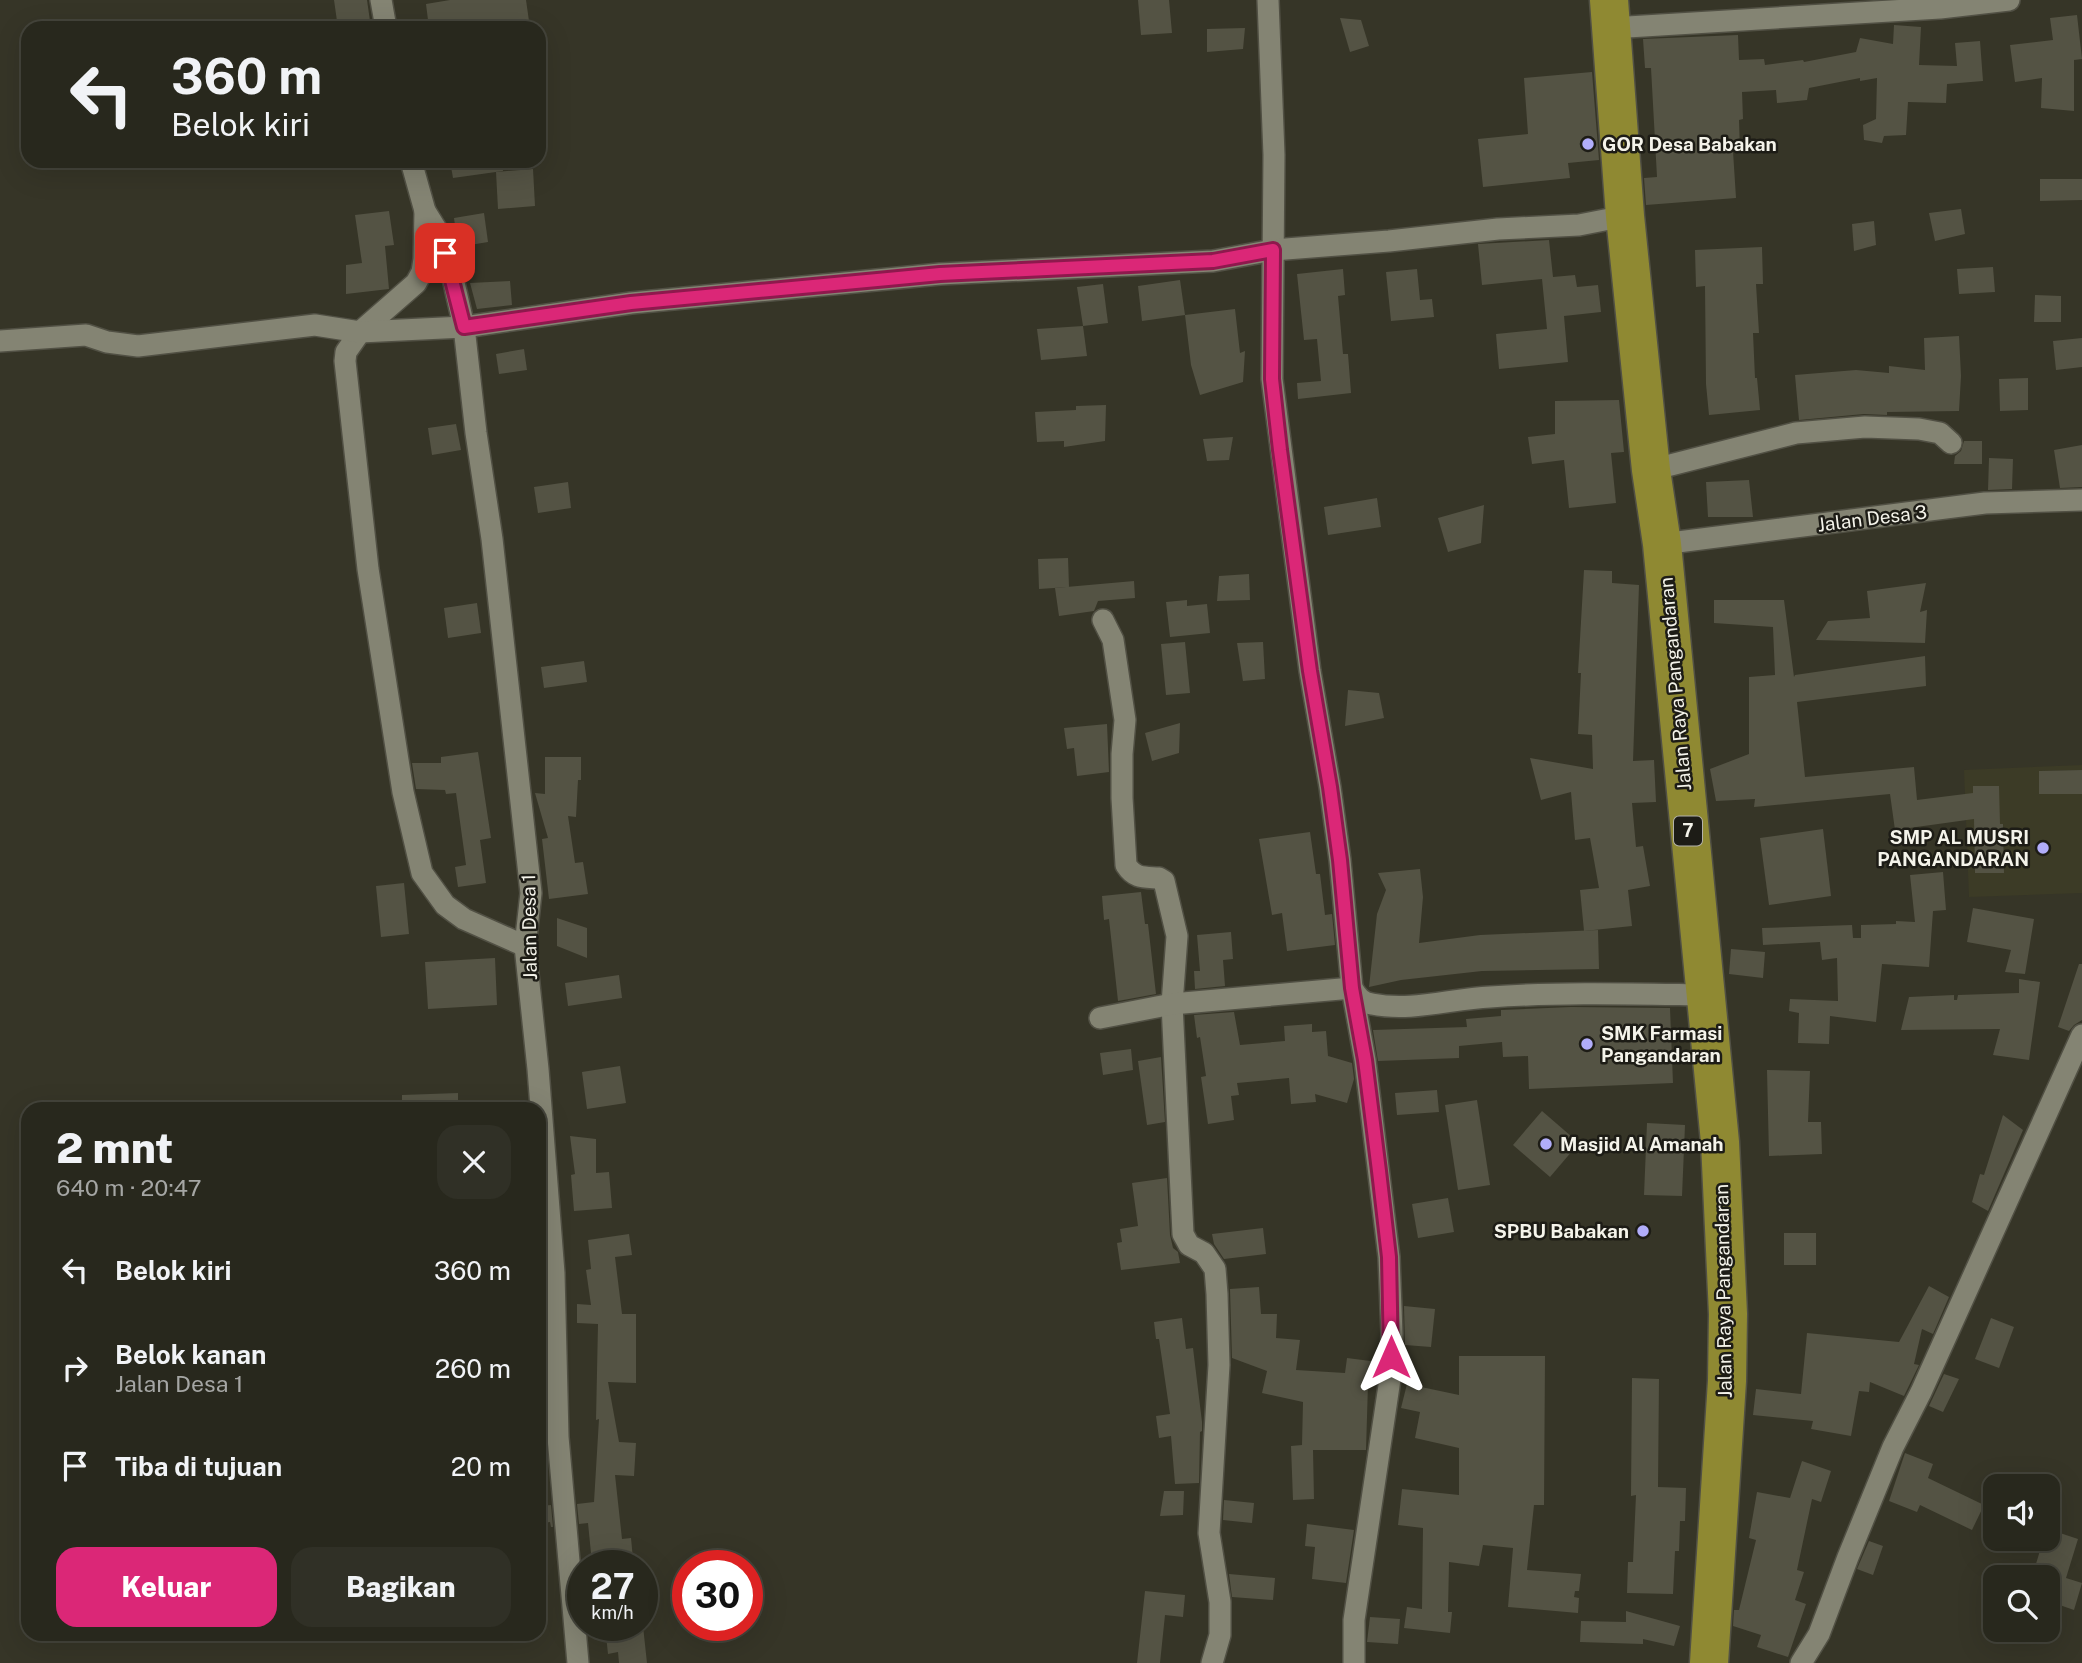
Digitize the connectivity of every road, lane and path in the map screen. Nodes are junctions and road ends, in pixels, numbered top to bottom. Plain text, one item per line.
1 (381, 0) edge
2 (1268, 0) edge
3 (2009, 0) edge
4 (1610, 14) edge
5 (385, 21) edge
6 (413, 168) edge
7 (425, 211) junction
8 (1625, 216) junction
9 (1273, 250) junction
10 (464, 327) junction
11 (360, 332) junction
12 (0, 341) edge
13 (1951, 443) dead end
14 (1651, 470) junction
15 (2082, 500) edge
16 (1662, 544) junction
17 (1103, 620) dead end
18 (525, 946) junction
19 (1352, 988) junction
20 (1705, 995) junction
21 (1172, 1004) junction
22 (1100, 1018) dead end
23 (2082, 1035) edge
24 (541, 1102) edge
25 (546, 1171) edge
26 (578, 1663) edge
27 (1212, 1663) edge
28 (1354, 1663) edge
29 (1709, 1663) edge
30 (1801, 1663) edge

1 - 5 street
2 - 9 street
3 - 4 street
4 - 8 highway, Jalan Raya Pangandaran / 7
6 - 7 street, Jalan Desa 1
7 - 10 street, Jalan Desa 1
7 - 11 street
8 - 9 street
8 - 14 highway, Jalan Raya Pangandaran / 7
9 - 10 street
9 - 19 street
10 - 11 street
10 - 18 street, Jalan Desa 1
11 - 12 street
11 - 18 street
13 - 14 street
14 - 16 highway, Jalan Raya Pangandaran / 7
15 - 16 street, Jalan Desa 3
16 - 20 highway, Jalan Raya Pangandaran / 7
17 - 21 street
18 - 24 street, Jalan Desa 1
19 - 20 street
19 - 21 street
19 - 28 street
20 - 29 highway, Jalan Raya Pangandaran / 7
21 - 22 street
21 - 27 street
23 - 30 street
25 - 26 street, Jalan Desa 1

